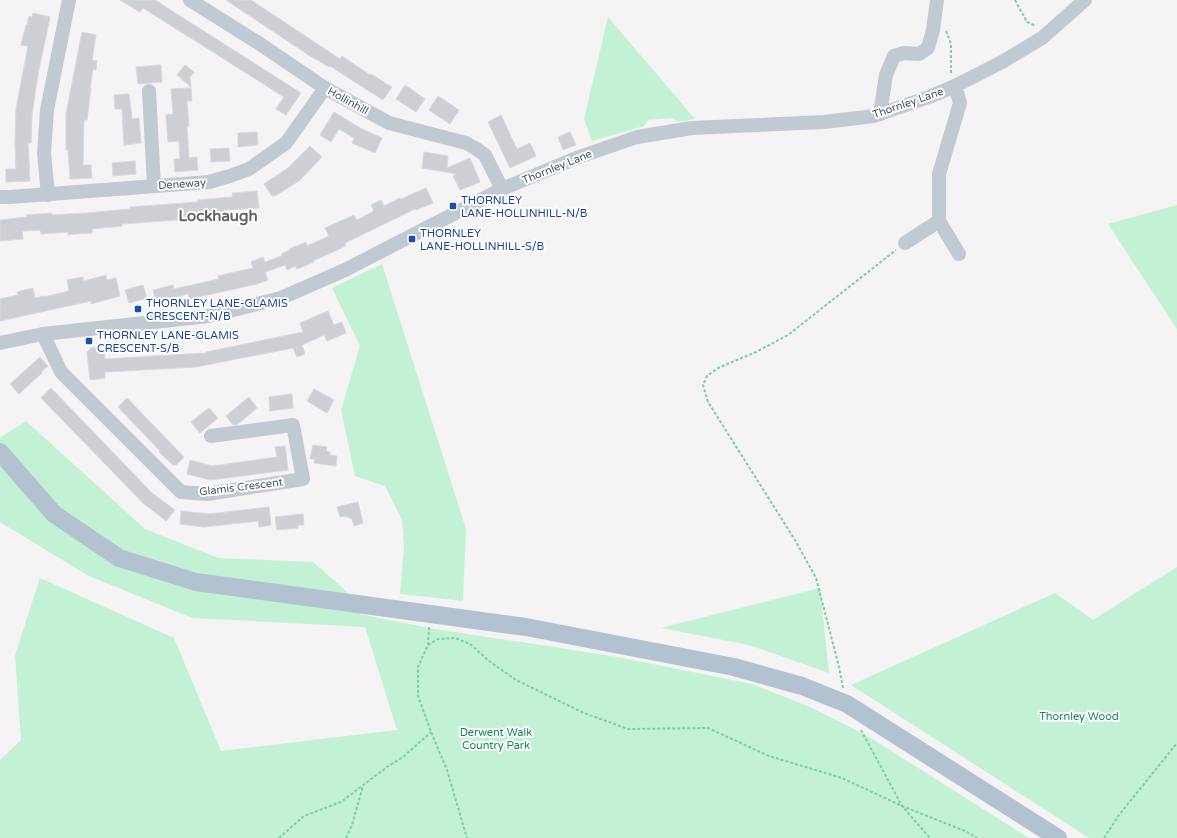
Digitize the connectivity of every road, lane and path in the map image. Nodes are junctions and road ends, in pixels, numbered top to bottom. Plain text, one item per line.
1 (69, 0) edge
2 (190, 0) edge
3 (937, 0) edge
4 (1014, 0) edge
5 (1085, 0) edge
6 (946, 31) dead end
7 (1045, 36) junction
8 (955, 86) junction
9 (324, 88) junction
10 (149, 91) dead end
11 (880, 114) junction
12 (154, 186) junction
13 (502, 189) junction
14 (48, 195) junction
15 (0, 196) edge
16 (939, 221) junction
17 (905, 243) joint
18 (959, 254) dead end
19 (43, 334) junction
20 (0, 343) edge
21 (211, 436) dead end
22 (0, 452) edge
23 (429, 614) junction
24 (428, 645) junction
25 (847, 704) junction
26 (858, 725) dead end
27 (431, 732) junction
28 (1177, 743) edge
29 (364, 785) junction
30 (902, 806) junction
31 (280, 838) edge
32 (346, 838) edge
33 (467, 838) edge
34 (930, 838) edge
35 (977, 838) edge
36 (1058, 838) edge
37 (1104, 838) edge

1 - 14 street
2 - 9 street, Hollinhill
3 - 11 street
4 - 7 path
5 - 7 street, Thornley Lane
6 - 8 path
7 - 8 street, Thornley Lane
8 - 11 street, Thornley Lane
8 - 16 street
9 - 12 street, Deneway
9 - 13 street, Hollinhill
10 - 12 street
11 - 13 street, Thornley Lane
12 - 14 street, Deneway
13 - 19 street, Thornley Lane
14 - 15 street, Deneway
16 - 17 street
16 - 18 street
17 - 25 path
19 - 20 street, Thornley Lane
19 - 21 street, Glamis Crescent
22 - 23 main road
23 - 24 path
23 - 25 main road
24 - 27 path
24 - 30 path
25 - 36 main road
26 - 30 path
27 - 29 path
27 - 33 path
28 - 37 path
29 - 31 path
29 - 32 path
30 - 34 path
30 - 35 path

